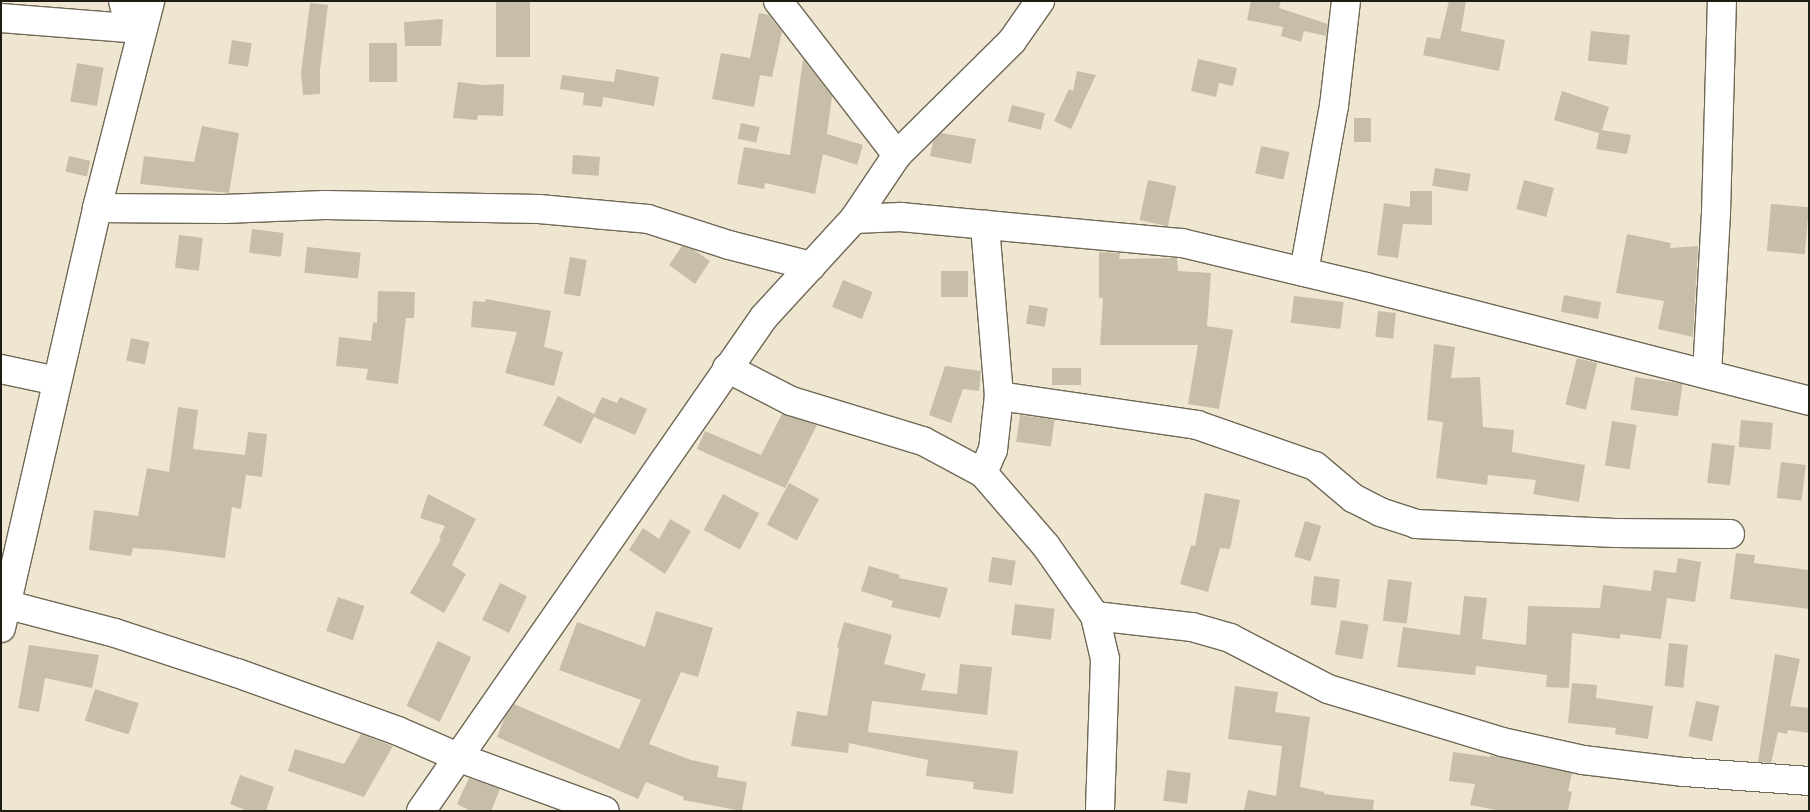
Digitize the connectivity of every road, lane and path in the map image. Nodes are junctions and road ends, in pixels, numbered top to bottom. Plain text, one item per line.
1 (123, 1) edge
2 (150, 1) edge
3 (778, 1) edge
4 (1040, 1) edge
5 (1346, 1) edge
6 (1722, 1) edge
7 (1, 18) edge
8 (136, 29) junction
9 (897, 154) junction
10 (97, 208) junction
11 (854, 219) junction
12 (985, 225) junction
13 (811, 266) junction
14 (1304, 272) junction
15 (727, 368) junction
16 (1, 369) edge
17 (1707, 374) junction
18 (57, 381) junction
19 (998, 396) junction
20 (1809, 401) edge
21 (984, 473) junction
22 (1730, 534) dead end
23 (3, 611) edge
24 (1095, 616) junction
25 (460, 758) junction
26 (1809, 781) edge
27 (421, 811) edge
28 (605, 811) edge
29 (1100, 811) edge

1 - 8 street
2 - 8 street
3 - 9 street
4 - 9 street
5 - 14 street
6 - 17 street
7 - 8 street
8 - 10 street
9 - 11 street
10 - 13 street
10 - 18 street
11 - 12 street
11 - 13 street
12 - 14 street
12 - 19 street
13 - 15 street
14 - 17 street
15 - 21 street
15 - 25 street
16 - 18 street
17 - 20 street
18 - 23 street
19 - 21 street
19 - 22 street
21 - 24 street
23 - 25 street
24 - 26 street
24 - 29 street
25 - 27 street
25 - 28 street

